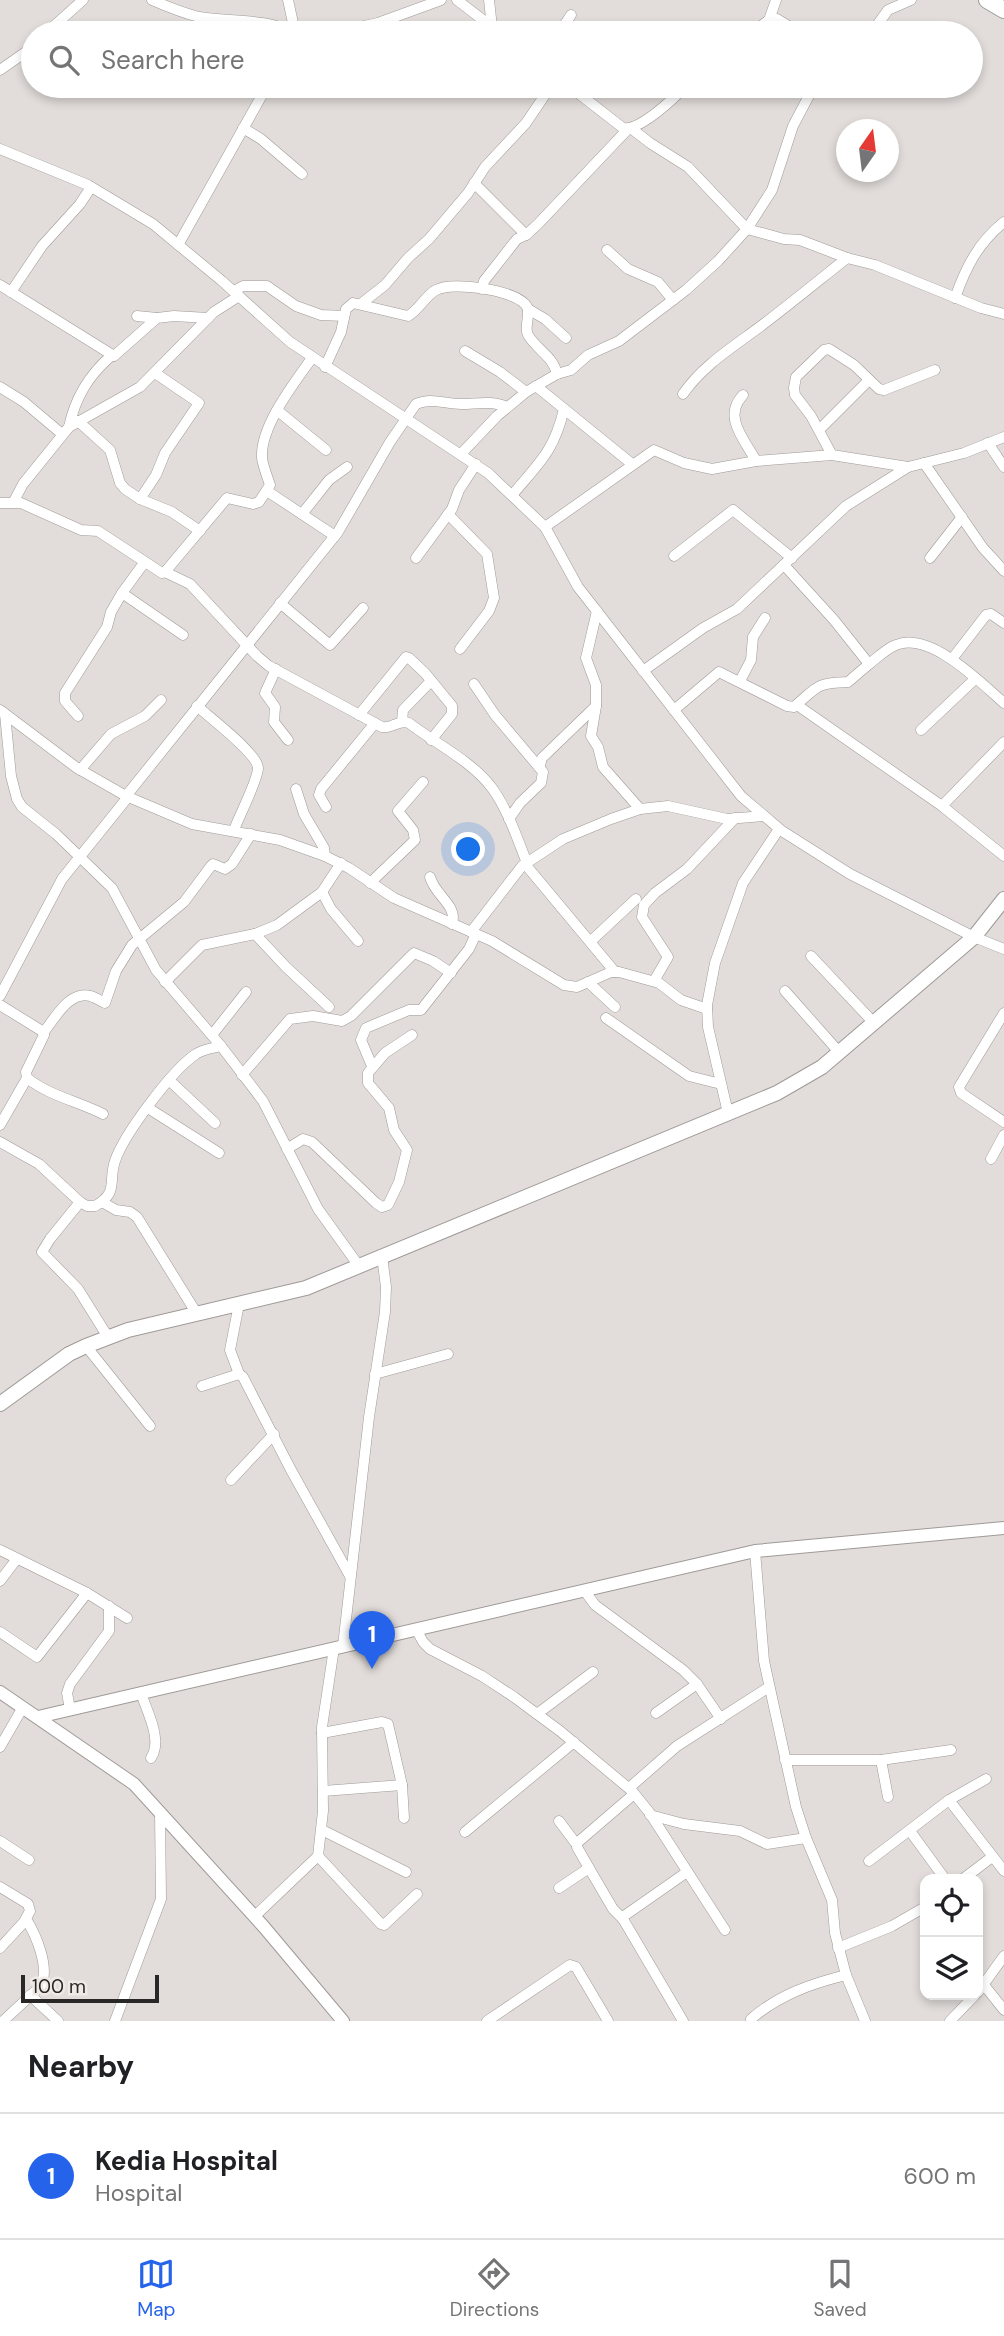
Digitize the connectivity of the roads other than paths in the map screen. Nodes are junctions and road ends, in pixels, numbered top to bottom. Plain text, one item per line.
1 (83, 0) edge
2 (152, 0) edge
3 (288, 0) edge
4 (441, 0) edge
5 (457, 0) edge
6 (489, 0) edge
7 (776, 0) edge
8 (911, 0) edge
9 (987, 0) edge
10 (1004, 10) edge
11 (570, 15) dead end
12 (769, 20) joint
13 (60, 21) edge
14 (238, 21) edge
15 (293, 21) edge
16 (383, 21) edge
17 (484, 21) edge
18 (494, 21) edge
19 (566, 21) edge
20 (782, 21) edge
21 (880, 21) edge
22 (21, 55) edge
23 (0, 70) edge
24 (260, 98) edge
25 (543, 98) edge
26 (584, 98) edge
27 (673, 98) edge
28 (808, 98) edge
29 (243, 128) junction
30 (630, 129) junction
31 (2, 153) edge
32 (302, 174) dead end
33 (474, 183) junction
34 (91, 187) junction
35 (1004, 222) edge
36 (747, 229) junction
37 (526, 235) junction
38 (178, 244) junction
39 (607, 250) dead end
40 (847, 258) junction
41 (0, 285) edge
42 (482, 289) junction
43 (11, 292) junction
44 (236, 294) junction
45 (955, 298) junction
46 (673, 300) junction
47 (362, 303) junction
48 (528, 309) junction
49 (1004, 314) edge
50 (138, 316) dead end
51 (344, 316) junction
52 (157, 318) junction
53 (208, 318) junction
54 (565, 338) dead end
55 (465, 351) dead end
56 (111, 356) junction
57 (312, 358) junction
58 (325, 367) junction
59 (935, 370) dead end
60 (155, 373) junction
61 (557, 374) junction
62 (869, 380) junction
63 (536, 386) junction
64 (0, 387) edge
65 (526, 392) junction
66 (683, 394) dead end
67 (743, 396) dead end
68 (507, 407) junction
69 (564, 409) junction
70 (278, 411) junction
71 (407, 419) junction
72 (70, 428) junction
73 (819, 430) junction
74 (1004, 437) edge
75 (988, 443) junction
76 (326, 450) dead end
77 (461, 454) junction
78 (832, 455) junction
79 (756, 461) junction
80 (925, 463) junction
81 (476, 464) junction
82 (632, 464) junction
83 (347, 467) dead end
84 (908, 467) junction
85 (1004, 467) edge
86 (267, 491) junction
87 (513, 494) junction
88 (140, 499) junction
89 (14, 501) junction
90 (0, 503) edge
91 (302, 514) junction
92 (448, 514) junction
93 (962, 517) junction
94 (545, 527) junction
95 (200, 531) junction
96 (335, 536) junction
97 (674, 556) dead end
98 (415, 558) dead end
99 (930, 558) dead end
100 (788, 561) junction
101 (144, 563) junction
102 (1004, 571) edge
103 (165, 572) junction
104 (121, 593) junction
105 (280, 603) junction
106 (363, 608) dead end
107 (597, 611) junction
108 (765, 618) dead end
109 (1004, 623) edge
110 (183, 635) dead end
111 (247, 644) junction
112 (460, 649) dead end
113 (952, 659) junction
114 (869, 664) junction
115 (276, 670) junction
116 (643, 671) junction
117 (975, 679) junction
118 (431, 681) junction
119 (740, 681) junction
120 (474, 684) dead end
121 (161, 699) dead end
122 (1004, 703) edge
123 (797, 705) junction
124 (197, 706) junction
125 (596, 706) junction
126 (674, 710) junction
127 (3, 712) edge
128 (359, 715) junction
129 (78, 716) dead end
130 (402, 722) junction
131 (375, 723) junction
132 (921, 730) dead end
133 (288, 740) dead end
134 (431, 740) junction
135 (1004, 742) edge
136 (540, 765) junction
137 (80, 770) junction
138 (423, 782) dead end
139 (296, 789) dead end
140 (127, 797) junction
141 (942, 806) junction
142 (326, 807) dead end
143 (640, 809) junction
144 (764, 816) junction
145 (736, 818) junction
146 (509, 819) junction
147 (779, 829) junction
148 (234, 830) junction
149 (251, 834) junction
150 (325, 856) junction
151 (1004, 856) edge
152 (79, 858) junction
153 (341, 863) junction
154 (526, 864) junction
155 (430, 877) dead end
156 (370, 883) junction
157 (321, 892) junction
158 (1004, 898) edge
159 (636, 899) dead end
160 (452, 924) junction
161 (474, 933) junction
162 (255, 934) junction
163 (974, 937) junction
164 (138, 938) junction
165 (358, 941) dead end
166 (591, 941) junction
167 (1004, 949) edge
168 (811, 956) dead end
169 (0, 968) edge
170 (615, 972) junction
171 (451, 973) junction
172 (11, 975) junction
173 (654, 981) junction
174 (165, 982) junction
175 (588, 982) junction
176 (785, 991) dead end
177 (246, 992) dead end
178 (0, 996) edge
179 (0, 1005) edge
180 (328, 1007) dead end
181 (615, 1007) dead end
182 (707, 1009) junction
183 (1004, 1013) edge
184 (606, 1018) dead end
185 (874, 1023) junction
186 (43, 1033) junction
187 (212, 1035) junction
188 (412, 1035) dead end
189 (221, 1045) junction
190 (839, 1052) junction
191 (372, 1066) junction
192 (242, 1075) junction
193 (27, 1078) junction
194 (170, 1080) junction
195 (721, 1084) junction
196 (148, 1108) junction
197 (728, 1113) junction
198 (103, 1114) dead end
199 (1004, 1122) edge
200 (215, 1123) dead end
201 (0, 1125) edge
202 (1004, 1135) edge
203 (0, 1142) edge
204 (287, 1149) junction
205 (219, 1153) dead end
206 (990, 1159) dead end
207 (80, 1202) junction
208 (102, 1202) junction
209 (382, 1256) junction
210 (359, 1266) junction
211 (239, 1304) junction
212 (197, 1314) junction
213 (108, 1337) junction
214 (86, 1346) junction
215 (448, 1354) dead end
216 (239, 1374) junction
217 (375, 1374) junction
218 (202, 1386) dead end
219 (0, 1404) edge
220 (150, 1426) dead end
221 (274, 1434) junction
222 (231, 1480) dead end
223 (1004, 1528) edge
224 (0, 1550) edge
225 (755, 1551) junction
226 (16, 1560) junction
227 (351, 1576) junction
228 (0, 1581) edge
229 (584, 1590) junction
230 (87, 1593) junction
231 (109, 1606) junction
232 (128, 1618) dead end
233 (416, 1629) junction
234 (0, 1632) edge
235 (338, 1647) junction
236 (593, 1672) dead end
237 (697, 1684) junction
238 (769, 1687) junction
239 (0, 1692) edge
240 (141, 1693) junction
241 (23, 1707) junction
242 (70, 1709) junction
243 (656, 1713) dead end
244 (537, 1714) junction
245 (38, 1717) junction
246 (721, 1719) junction
247 (322, 1733) junction
248 (575, 1742) junction
249 (0, 1747) edge
250 (951, 1750) dead end
251 (151, 1758) dead end
252 (785, 1760) junction
253 (881, 1760) junction
254 (986, 1779) dead end
255 (402, 1785) junction
256 (323, 1791) junction
257 (631, 1791) junction
258 (888, 1797) dead end
259 (949, 1800) junction
260 (160, 1812) junction
261 (650, 1815) junction
262 (404, 1818) dead end
263 (559, 1821) dead end
264 (322, 1830) junction
265 (910, 1831) junction
266 (464, 1832) dead end
267 (806, 1838) junction
268 (0, 1841) edge
269 (577, 1845) junction
270 (318, 1856) junction
271 (992, 1857) junction
272 (29, 1860) dead end
273 (869, 1861) dead end
274 (589, 1868) junction
275 (1004, 1871) edge
276 (406, 1872) dead end
277 (687, 1872) junction
278 (941, 1874) edge
279 (970, 1874) edge
280 (0, 1887) edge
281 (559, 1888) dead end
282 (417, 1894) dead end
283 (920, 1910) edge
284 (254, 1917) junction
285 (26, 1919) junction
286 (623, 1919) junction
287 (724, 1930) dead end
288 (0, 1948) edge
289 (838, 1948) junction
290 (1004, 1956) edge
291 (846, 1975) junction
292 (983, 1985) edge
293 (983, 1994) edge
294 (30, 1995) junction
295 (970, 2000) edge
296 (1004, 2010) edge
297 (334, 2018) edge
298 (751, 2019) dead end
299 (3, 2021) edge
300 (58, 2021) edge
301 (115, 2021) edge
302 (486, 2021) edge
303 (608, 2021) edge
304 (683, 2021) edge
305 (865, 2021) edge
306 (950, 2021) edge

1 - 13 street
2 - 14 street
3 - 15 street
4 - 16 street
5 - 17 street
6 - 18 street
7 - 12 street
8 - 21 street
9 - 10 main road
11 - 19 street
12 - 20 street
22 - 23 street
24 - 29 street
25 - 33 street
26 - 30 street
27 - 30 street
28 - 36 street
29 - 32 street
29 - 38 street
30 - 36 street
30 - 37 street
31 - 34 street
33 - 37 street
33 - 47 street
34 - 38 street
34 - 43 street
35 - 45 street
36 - 40 street
36 - 46 street
37 - 42 street
38 - 44 street
39 - 46 street
40 - 45 street
40 - 66 street
41 - 43 street
42 - 47 street
42 - 48 street
43 - 56 street
44 - 51 street
44 - 53 street
44 - 57 street
45 - 49 street
46 - 61 street
47 - 51 street
48 - 54 street
48 - 61 street
50 - 52 street
51 - 58 street
52 - 53 street
52 - 56 street
53 - 60 street
55 - 65 street
56 - 72 street
57 - 58 street
57 - 70 street
58 - 71 street
59 - 62 street
60 - 72 street
60 - 88 street
61 - 63 street
62 - 73 street
62 - 73 street
63 - 65 street
63 - 69 street
64 - 72 street
65 - 68 street
67 - 79 street
68 - 71 street
68 - 77 street
69 - 82 street
69 - 87 street
70 - 76 street
70 - 86 street
71 - 77 street
71 - 96 street
72 - 88 street
72 - 89 street
73 - 78 street
74 - 75 street
75 - 80 street
75 - 85 street
77 - 81 street
78 - 79 street
78 - 84 street
79 - 82 street
80 - 84 street
80 - 93 street
81 - 87 street
81 - 92 street
82 - 94 street
83 - 91 street
84 - 100 street
86 - 91 street
86 - 95 street
87 - 94 street
88 - 95 street
89 - 90 street
89 - 101 street
91 - 96 street
92 - 98 street
92 - 112 street
93 - 99 street
93 - 102 street
94 - 107 street
95 - 103 street
96 - 105 street
97 - 100 street
100 - 114 street
100 - 116 street
101 - 103 street
101 - 104 street
103 - 111 street
104 - 110 street
104 - 129 street
105 - 106 street
105 - 111 street
107 - 116 street
107 - 125 street
108 - 119 street
109 - 113 street
111 - 115 street
111 - 124 street
113 - 114 street
113 - 117 street
114 - 123 street
115 - 128 street
115 - 133 street
116 - 126 street
117 - 122 street
117 - 132 street
118 - 128 street
118 - 130 street
118 - 134 street
119 - 123 street
119 - 126 street
120 - 136 street
121 - 137 street
123 - 141 street
124 - 140 street
124 - 148 street
125 - 136 street
125 - 143 street
126 - 144 street
127 - 137 street
127 - 152 street
128 - 131 street
130 - 131 street
130 - 134 street
131 - 142 street
134 - 146 street
135 - 141 street
136 - 146 street
137 - 140 street
138 - 156 street
139 - 150 street
140 - 148 street
140 - 152 street
141 - 151 street
143 - 145 street
143 - 154 street
144 - 145 street
144 - 147 street
145 - 173 street
146 - 154 street
147 - 163 street
147 - 182 street
148 - 149 street
149 - 150 street
149 - 164 street
150 - 153 street
152 - 164 street
152 - 172 street
153 - 156 street
153 - 157 street
154 - 161 street
154 - 166 street
155 - 160 street
156 - 160 street
157 - 162 street
157 - 165 street
158 - 163 main road
159 - 166 street
160 - 161 street
161 - 171 street
161 - 175 street
162 - 174 street
162 - 180 street
163 - 167 street
163 - 185 main road
164 - 174 street
164 - 186 street
166 - 170 street
168 - 185 street
169 - 172 street
170 - 173 street
170 - 175 street
171 - 191 street
171 - 192 street
172 - 178 street
173 - 182 street
174 - 187 street
175 - 181 street
176 - 190 street
177 - 187 street
179 - 186 street
182 - 195 street
183 - 199 street
184 - 195 street
185 - 190 main road
186 - 193 street
187 - 189 street
188 - 191 street
189 - 192 street
189 - 194 street
190 - 197 main road
191 - 204 street
192 - 204 street
193 - 198 street
193 - 201 street
194 - 196 street
194 - 200 street
195 - 197 street
196 - 205 street
196 - 208 street
197 - 209 main road
202 - 206 street
203 - 207 street
204 - 210 street
207 - 208 street
207 - 213 street
208 - 212 street
209 - 210 main road
209 - 217 street
210 - 211 main road
211 - 212 main road
211 - 216 street
212 - 213 main road
213 - 214 main road
214 - 219 main road
214 - 220 street
215 - 217 street
216 - 218 street
216 - 221 street
217 - 227 street
221 - 222 street
221 - 227 street
223 - 225 street
224 - 226 street
225 - 229 street
225 - 238 street
226 - 228 street
226 - 230 street
227 - 235 street
229 - 233 street
229 - 237 street
230 - 231 street
230 - 234 street
231 - 232 street
231 - 242 street
233 - 235 street
233 - 244 street
235 - 240 street
235 - 247 street
236 - 244 street
237 - 243 street
237 - 246 street
238 - 246 street
238 - 252 street
239 - 241 street
240 - 242 street
240 - 251 street
241 - 245 street
241 - 249 street
242 - 245 street
244 - 248 street
245 - 260 street
246 - 257 street
247 - 255 street
247 - 256 street
248 - 257 street
248 - 266 street
250 - 253 street
252 - 253 street
252 - 267 street
253 - 258 street
254 - 259 street
255 - 256 street
255 - 262 street
256 - 264 street
257 - 261 street
257 - 269 street
259 - 265 street
259 - 271 street
260 - 284 street
260 - 301 street
261 - 267 street
261 - 277 street
263 - 269 street
264 - 270 street
264 - 276 street
265 - 273 street
265 - 278 street
267 - 289 street
268 - 272 street
269 - 274 street
270 - 282 street
270 - 284 street
271 - 275 street
271 - 279 street
274 - 281 street
274 - 286 street
277 - 286 street
277 - 287 street
280 - 285 street
283 - 289 street
284 - 297 street
285 - 288 street
285 - 294 street
286 - 304 street
289 - 291 street
290 - 292 street
291 - 298 street
291 - 305 street
293 - 296 street
294 - 299 street
294 - 300 street
295 - 306 street
302 - 303 street

